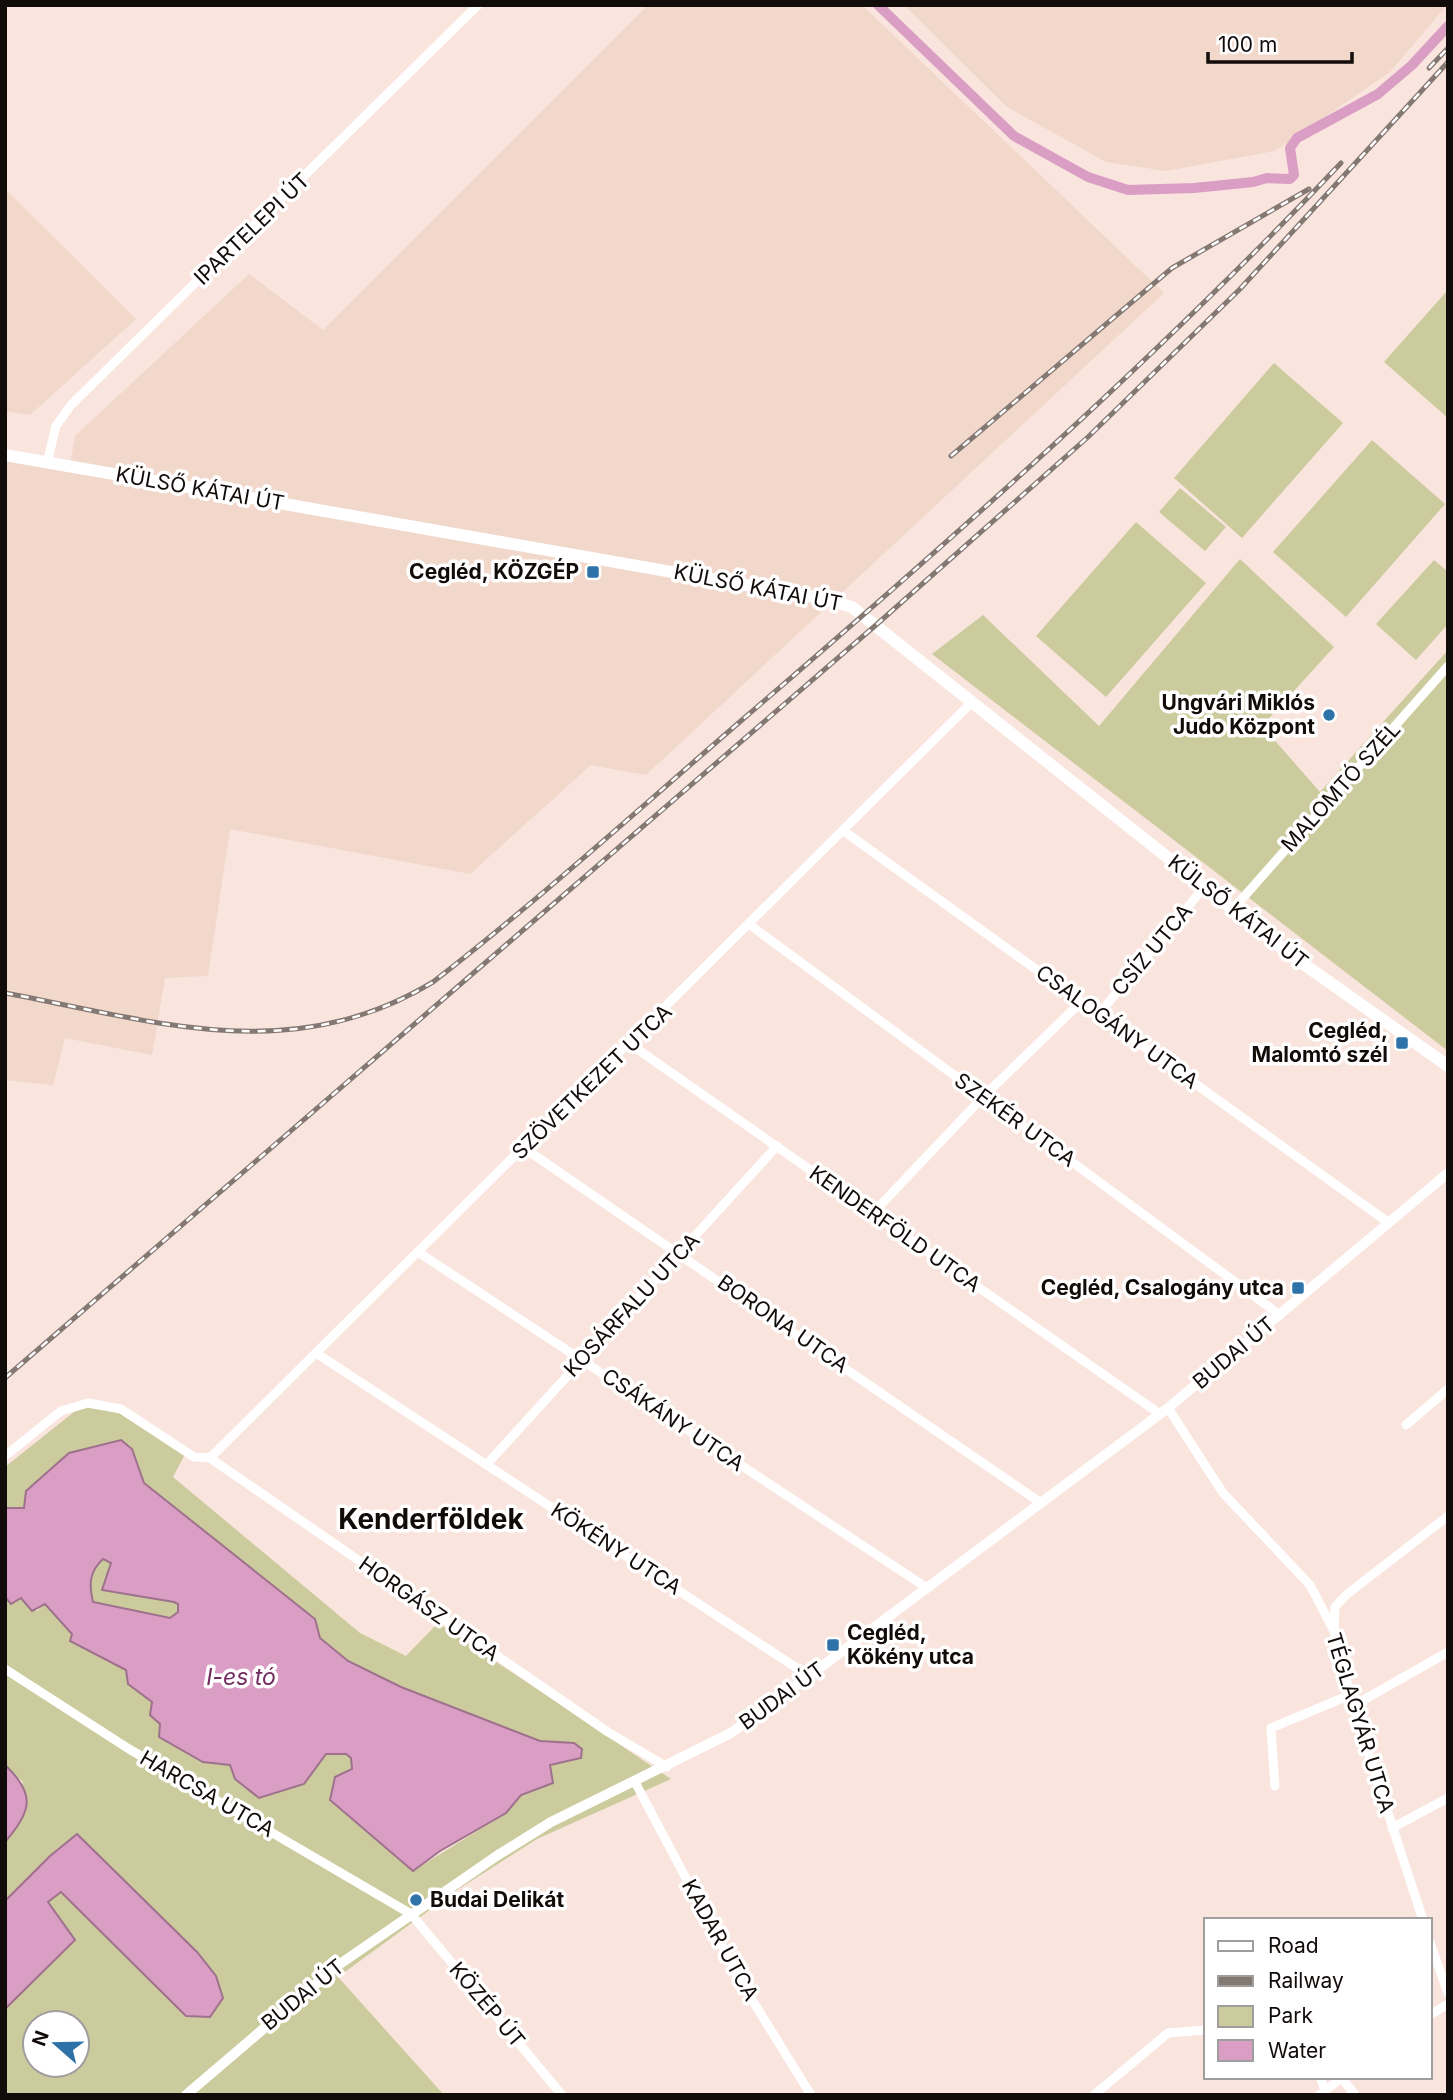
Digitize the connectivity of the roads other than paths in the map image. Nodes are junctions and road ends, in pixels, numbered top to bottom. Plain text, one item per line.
1 (478, 5) edge
2 (5, 455) edge
3 (47, 463) junction
4 (1448, 666) edge
5 (971, 704) junction
6 (845, 832) junction
7 (1205, 886) junction
8 (1234, 908) junction
9 (750, 925) junction
10 (1081, 1002) junction
11 (1099, 1014) junction
12 (630, 1044) junction
13 (1448, 1066) edge
14 (983, 1097) junction
15 (777, 1146) junction
16 (524, 1148) junction
17 (1448, 1173) edge
18 (873, 1213) junction
19 (1389, 1223) junction
20 (418, 1252) junction
21 (680, 1252) junction
22 (1280, 1315) junction
23 (316, 1353) junction
24 (582, 1359) junction
25 (1448, 1389) edge
26 (1164, 1411) junction
27 (1406, 1425) dead end
28 (5, 1456) edge
29 (209, 1458) junction
30 (487, 1464) junction
31 (1041, 1503) junction
32 (1448, 1516) edge
33 (928, 1588) junction
34 (1334, 1631) junction
35 (1448, 1652) edge
36 (5, 1669) edge
37 (809, 1676) junction
38 (1350, 1695) junction
39 (1353, 1706) junction
40 (667, 1767) junction
41 (635, 1782) junction
42 (1275, 1786) dead end
43 (1448, 1798) edge
44 (1392, 1828) junction
45 (411, 1914) junction
46 (1422, 1918) edge
47 (1432, 1949) edge
48 (1448, 1993) edge
49 (1448, 2004) edge
50 (1432, 2014) edge
51 (1204, 2030) edge
52 (1340, 2079) edge
53 (1344, 2079) edge
54 (1322, 2092) edge
55 (186, 2095) edge
56 (562, 2095) edge
57 (811, 2095) edge
58 (1094, 2095) edge
59 (1355, 2095) edge

1 - 3 street, IPARTELEPI ÚT
2 - 3 main road, KÜLSŐ KÁTAI ÚT
3 - 5 main road, KÜLSŐ KÁTAI ÚT
4 - 8 street, MALOMTÓ SZÉL
5 - 6 street, SZÖVETKEZET UTCA
5 - 7 main road, KÜLSŐ KÁTAI ÚT
6 - 9 street, SZÖVETKEZET UTCA
6 - 10 street, CSALOGÁNY UTCA
7 - 8 main road, KÜLSŐ KÁTAI ÚT
7 - 11 street, CSÍZ UTCA
8 - 13 main road, KÜLSŐ KÁTAI ÚT
9 - 12 street, SZÖVETKEZET UTCA
9 - 14 street, SZEKÉR UTCA
10 - 11 street, CSALOGÁNY UTCA
10 - 14 street
11 - 19 street, CSALOGÁNY UTCA
12 - 15 street, KENDERFÖLD UTCA
12 - 16 street, SZÖVETKEZET UTCA
14 - 18 street
14 - 22 street, SZEKÉR UTCA
15 - 18 street, KENDERFÖLD UTCA
15 - 21 street, KOSÁRFALU UTCA
16 - 20 street, SZÖVETKEZET UTCA
16 - 21 street, BORONA UTCA
17 - 19 street, BUDAI ÚT
18 - 26 street, KENDERFÖLD UTCA
19 - 22 street, BUDAI ÚT
20 - 23 street, SZÖVETKEZET UTCA
20 - 24 street, CSÁKÁNY UTCA
21 - 24 street, KOSÁRFALU UTCA
21 - 31 street, BORONA UTCA
22 - 26 street, BUDAI ÚT
23 - 29 street, SZÖVETKEZET UTCA
23 - 30 street, KÖKÉNY UTCA
24 - 30 street, KOSÁRFALU UTCA
24 - 33 street, CSÁKÁNY UTCA
25 - 27 street
26 - 31 street, BUDAI ÚT
26 - 34 street, TÉGLAGYÁR UTCA
28 - 29 street, HORGÁSZ UTCA
29 - 40 street, HORGÁSZ UTCA
30 - 37 street, KÖKÉNY UTCA
31 - 33 street, BUDAI ÚT
32 - 34 street
33 - 37 street, BUDAI ÚT
34 - 38 street, TÉGLAGYÁR UTCA
35 - 39 street
36 - 45 street, HARCSA UTCA
37 - 40 street, BUDAI ÚT
38 - 39 street, TÉGLAGYÁR UTCA
38 - 42 street
39 - 44 street, TÉGLAGYÁR UTCA
40 - 41 street, BUDAI ÚT
41 - 45 street, BUDAI ÚT
41 - 57 street, KADAR UTCA
43 - 44 street
44 - 46 street, TÉGLAGYÁR UTCA
45 - 55 street, BUDAI ÚT
45 - 56 street, KÖZÉP ÚT
47 - 48 street
49 - 50 street
51 - 58 street
52 - 54 street
53 - 59 street

